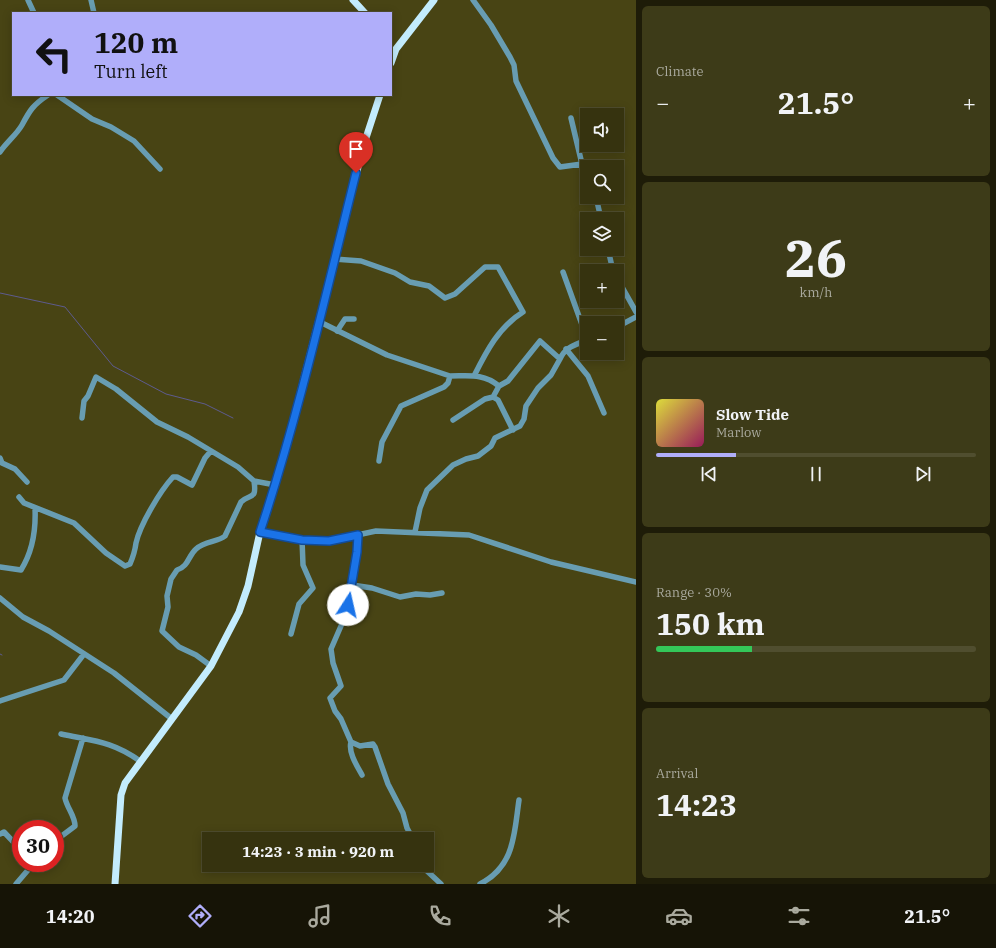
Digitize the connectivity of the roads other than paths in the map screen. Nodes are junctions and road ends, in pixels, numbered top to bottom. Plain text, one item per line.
1 (28, 0) edge
2 (91, 0) edge
3 (353, 0) edge
4 (434, 0) edge
5 (473, 0) edge
6 (34, 12) edge
7 (94, 12) edge
8 (364, 12) edge
9 (393, 46) edge
10 (47, 96) edge
11 (58, 96) edge
12 (380, 96) edge
13 (571, 118) dead end
14 (0, 152) edge
15 (581, 160) edge
16 (580, 164) edge
17 (160, 169) dead end
18 (334, 259) junction
19 (563, 272) dead end
20 (624, 291) edge
21 (636, 312) edge
22 (636, 317) edge
23 (354, 319) dead end
24 (580, 319) edge
25 (318, 321) junction
26 (624, 323) edge
27 (337, 331) junction
28 (580, 343) edge
29 (566, 349) junction
30 (560, 359) junction
31 (450, 376) junction
32 (474, 376) junction
33 (499, 386) junction
34 (493, 397) junction
35 (604, 413) dead end
36 (82, 418) dead end
37 (453, 420) dead end
38 (513, 430) junction
39 (211, 451) junction
40 (0, 458) edge
41 (379, 461) dead end
42 (254, 481) junction
43 (27, 482) dead end
44 (275, 485) junction
45 (19, 497) dead end
46 (35, 508) junction
47 (260, 532) junction
48 (415, 532) junction
49 (358, 535) junction
50 (302, 540) junction
51 (0, 567) edge
52 (636, 582) edge
53 (352, 585) junction
54 (442, 593) dead end
55 (0, 598) edge
56 (291, 634) dead end
57 (84, 654) junction
58 (211, 666) junction
59 (0, 701) edge
60 (172, 719) junction
61 (61, 734) dead end
62 (83, 738) junction
63 (351, 742) junction
64 (140, 761) junction
65 (362, 775) dead end
66 (519, 800) dead end
67 (410, 832) edge
68 (0, 834) edge
69 (64, 834) edge
70 (12, 840) edge
71 (26, 872) edge
72 (428, 872) edge
73 (16, 884) edge
74 (115, 884) edge
75 (441, 884) edge
76 (480, 884) edge

1 - 6 street
2 - 7 street
3 - 8 main road
4 - 9 main road
5 - 16 street
10 - 14 street
11 - 17 street
12 - 18 main road
13 - 15 street
18 - 25 main road
18 - 32 street
19 - 24 street
20 - 21 street
22 - 26 street
23 - 27 street
25 - 27 street
25 - 44 main road
27 - 31 street
28 - 29 street
29 - 30 street
29 - 35 street
30 - 33 street
30 - 38 street
31 - 32 street
31 - 41 street
32 - 33 street
33 - 34 street
34 - 37 street
34 - 38 street
36 - 39 street
38 - 48 street
39 - 42 street
39 - 46 street
40 - 43 street
42 - 44 street
42 - 58 street
44 - 47 main road
45 - 46 street
46 - 51 street
47 - 50 street
47 - 58 main road
48 - 49 street
48 - 52 street
49 - 50 street
49 - 53 street
50 - 56 street
53 - 54 street
53 - 63 street
55 - 57 street
57 - 59 street
57 - 60 street
58 - 60 main road
60 - 64 main road
61 - 62 street
62 - 64 street
62 - 69 street
63 - 65 street
63 - 67 street
64 - 74 main road
66 - 76 street
68 - 70 street
71 - 73 street
72 - 75 street

